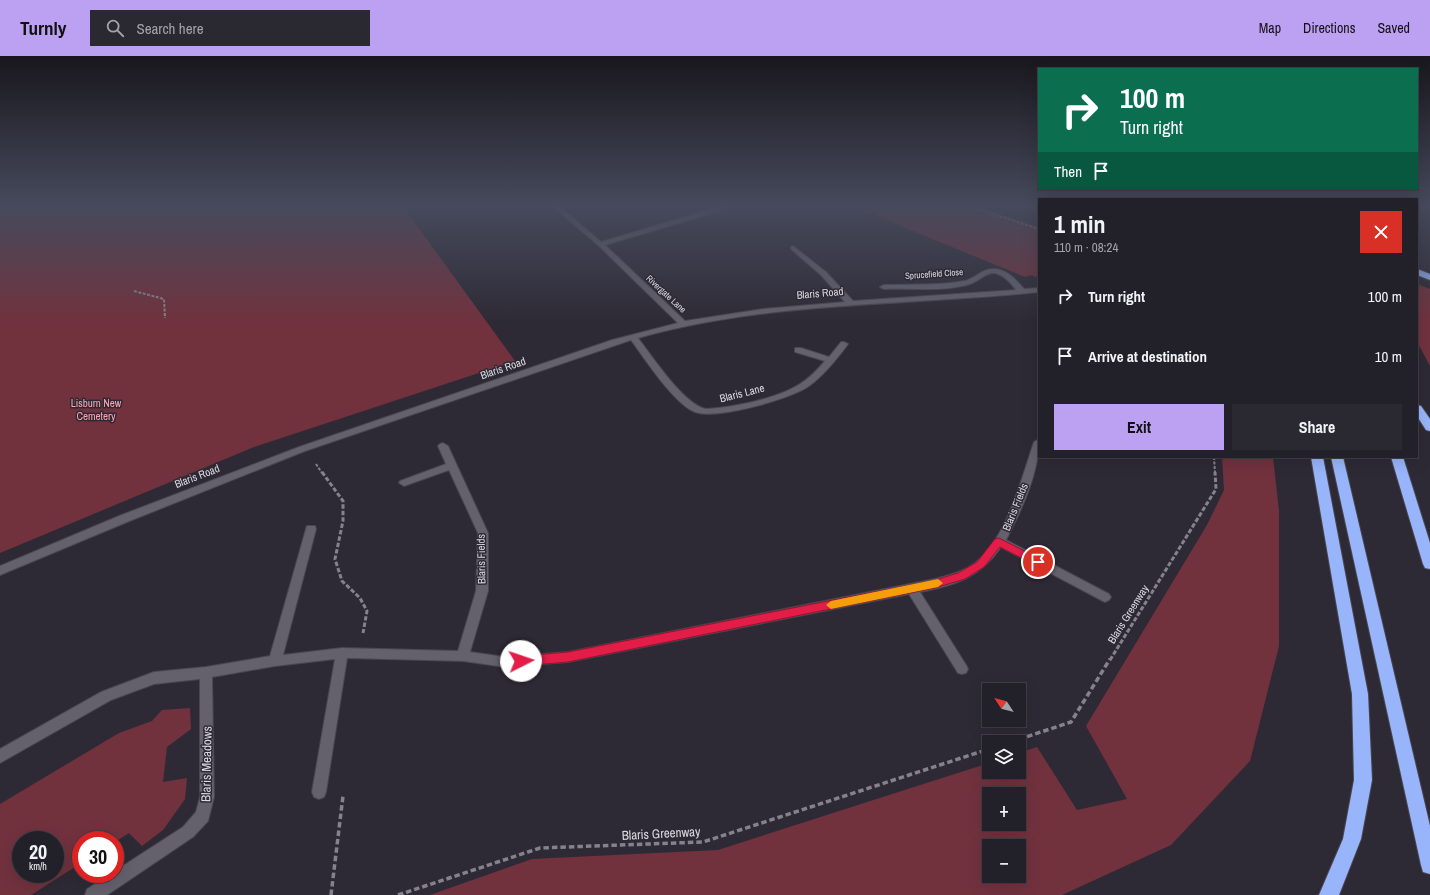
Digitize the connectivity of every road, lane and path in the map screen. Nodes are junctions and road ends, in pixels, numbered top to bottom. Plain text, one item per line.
1 (600, 244) edge
2 (793, 248) dead end
3 (1418, 272) edge
4 (1430, 277) edge
5 (884, 287) dead end
6 (1038, 290) edge
7 (134, 291) dead end
8 (1022, 292) junction
9 (850, 303) junction
10 (165, 318) dead end
11 (684, 324) junction
12 (633, 337) junction
13 (844, 344) dead end
14 (798, 350) dead end
15 (830, 360) junction
16 (1418, 410) edge
17 (1430, 428) edge
18 (1038, 445) edge
19 (443, 446) dead end
20 (302, 449) junction
21 (1214, 458) edge
22 (1317, 458) edge
23 (1337, 458) edge
24 (1397, 458) edge
25 (451, 466) junction
26 (404, 483) dead end
27 (311, 529) dead end
28 (999, 541) junction
29 (1430, 564) edge
30 (0, 571) edge
31 (912, 588) junction
32 (1105, 597) dead end
33 (342, 653) junction
34 (360, 653) junction
35 (463, 656) junction
36 (275, 661) junction
37 (962, 669) dead end
38 (206, 673) junction
39 (1026, 737) edge
40 (982, 751) edge
41 (0, 756) edge
42 (319, 792) dead end
43 (1430, 865) edge
44 (93, 895) edge
45 (398, 895) edge
46 (1328, 895) edge

1 - 11 street, Rivergate Lane
2 - 9 street
3 - 4 highway
5 - 8 street, Sprucefield Close
6 - 8 street, Blaris Road
7 - 10 path
8 - 9 street, Blaris Road
9 - 11 street, Blaris Road
11 - 12 street, Blaris Road
12 - 15 street, Blaris Lane
12 - 20 street, Blaris Road
13 - 15 street, Blaris Lane
14 - 15 street
16 - 17 highway
18 - 28 street, Blaris Fields
19 - 25 street, Blaris Fields
20 - 30 street, Blaris Road
20 - 34 path
21 - 39 path, Blaris Greenway
22 - 46 highway
23 - 43 highway
24 - 29 highway
25 - 26 street
25 - 35 street, Blaris Fields
27 - 36 street
28 - 31 street, Blaris Fields
28 - 32 street
31 - 35 street, Blaris Fields
31 - 37 street
33 - 34 street, Blaris Fields
33 - 36 street
33 - 42 street
34 - 35 street, Blaris Fields
36 - 38 street
38 - 41 street
38 - 44 street, Blaris Meadows
40 - 45 path, Blaris Greenway

